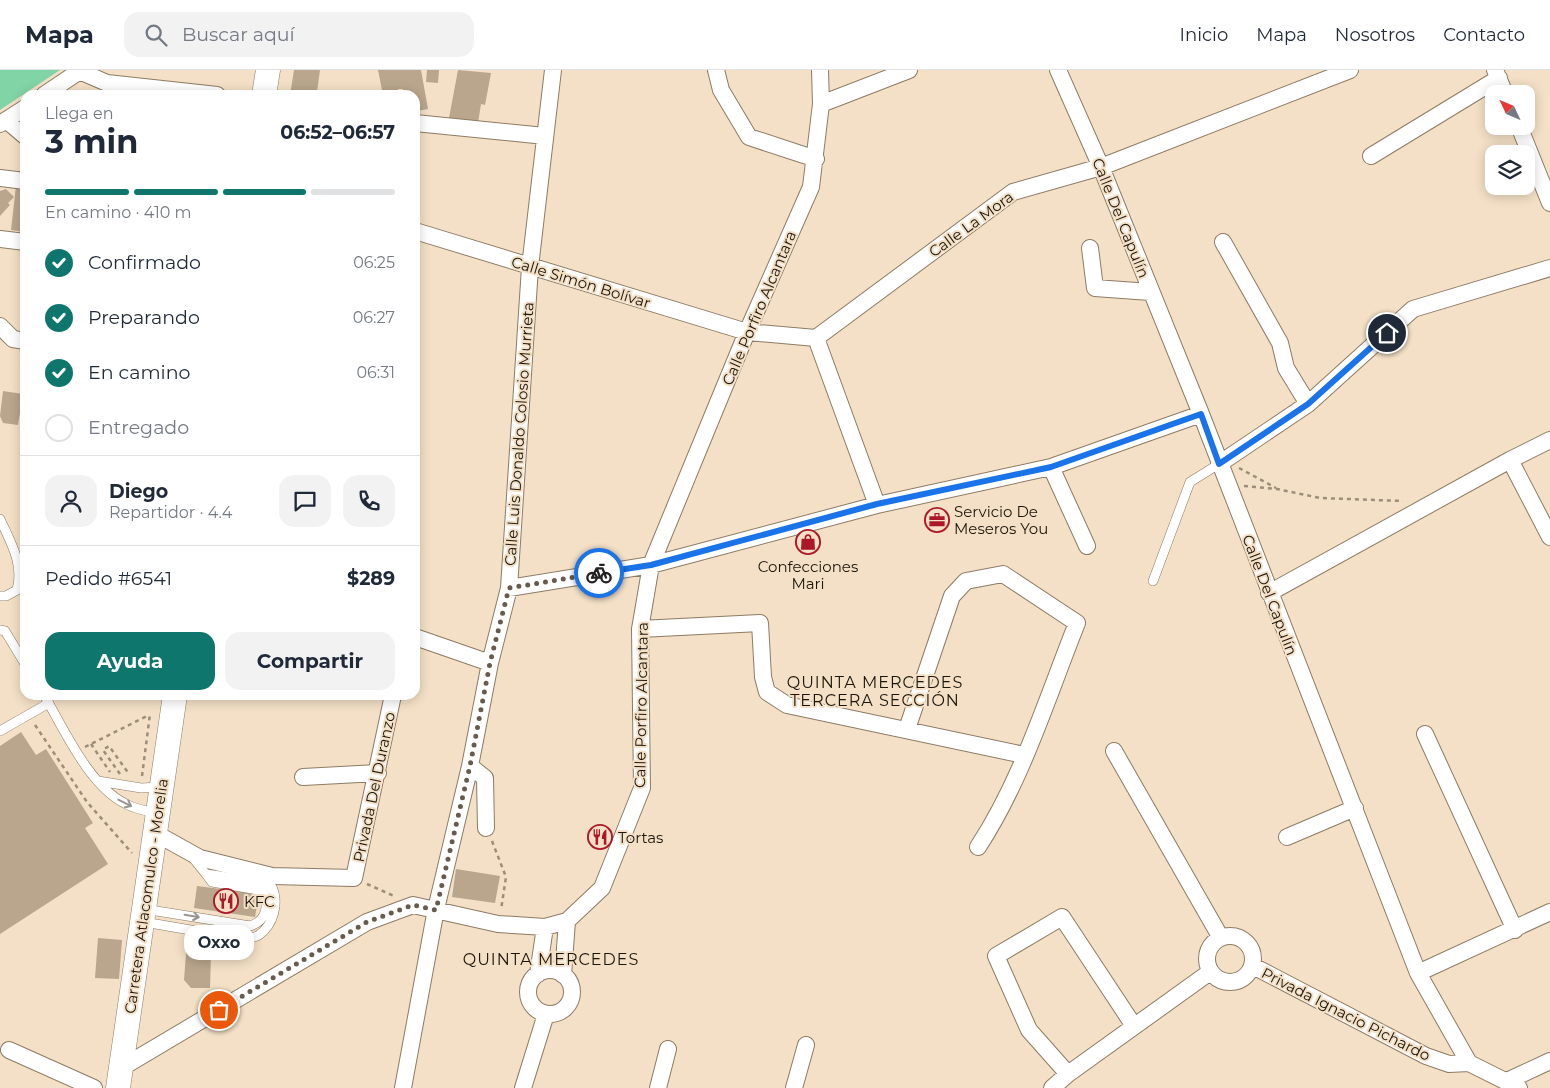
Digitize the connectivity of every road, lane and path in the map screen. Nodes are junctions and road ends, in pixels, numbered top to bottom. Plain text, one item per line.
1 (268, 70) edge
2 (553, 70) edge
3 (716, 70) edge
4 (820, 70) edge
5 (908, 70) edge
6 (1058, 70) edge
7 (1350, 70) edge
8 (80, 71) edge
9 (1497, 74) edge
10 (52, 90) edge
11 (177, 90) edge
12 (265, 90) edge
13 (822, 104) junction
14 (20, 111) edge
15 (3, 122) edge
16 (420, 124) edge
17 (20, 133) edge
18 (1523, 135) edge
19 (545, 136) junction
20 (1372, 156) dead end
21 (816, 159) junction
22 (1101, 167) junction
23 (0, 178) edge
24 (20, 180) edge
25 (1550, 203) edge
26 (420, 233) edge
27 (0, 239) edge
28 (20, 241) edge
29 (1222, 242) dead end
30 (1090, 248) dead end
31 (530, 267) junction
32 (1550, 268) edge
33 (1150, 292) junction
34 (0, 326) edge
35 (747, 332) junction
36 (816, 338) junction
37 (20, 341) edge
38 (1308, 404) junction
39 (1201, 414) junction
40 (1550, 440) edge
41 (1510, 460) junction
42 (1222, 461) junction
43 (1051, 467) junction
44 (1228, 487) junction
45 (1277, 489) junction
46 (877, 504) junction
47 (1419, 510) junction
48 (0, 519) edge
49 (1550, 537) edge
50 (1086, 546) dead end
51 (651, 565) junction
52 (1153, 581) dead end
53 (509, 588) junction
54 (1269, 593) junction
55 (0, 596) edge
56 (0, 630) edge
57 (640, 630) junction
58 (420, 639) edge
59 (20, 656) edge
60 (490, 663) junction
61 (45, 700) edge
62 (46, 700) edge
63 (174, 700) edge
64 (392, 700) edge
65 (28, 714) junction
66 (138, 720) dead end
67 (908, 729) junction
68 (0, 731) edge
69 (1425, 734) dead end
70 (96, 742) dead end
71 (91, 744) dead end
72 (1114, 751) dead end
73 (1024, 755) junction
74 (470, 766) junction
75 (378, 773) junction
76 (303, 777) dead end
77 (134, 780) dead end
78 (98, 781) junction
79 (161, 787) junction
80 (1355, 808) junction
81 (156, 823) junction
82 (486, 828) joint
83 (1287, 837) dead end
84 (978, 847) dead end
85 (188, 852) junction
86 (149, 871) junction
87 (206, 874) junction
88 (354, 878) junction
89 (413, 905) junction
90 (436, 910) junction
91 (1550, 912) edge
92 (142, 915) junction
93 (567, 921) junction
94 (498, 924) junction
95 (545, 927) junction
96 (1516, 930) junction
97 (1221, 938) junction
98 (1253, 966) junction
99 (1210, 972) junction
100 (1418, 973) junction
101 (538, 974) junction
102 (563, 975) junction
103 (546, 1014) junction
104 (1134, 1026) junction
105 (806, 1045) dead end
106 (668, 1049) dead end
107 (9, 1050) dead end
108 (1550, 1061) edge
109 (1469, 1063) junction
110 (1068, 1074) junction
111 (120, 1078) edge
112 (1513, 1085) edge
113 (94, 1088) edge
114 (403, 1088) edge
115 (523, 1088) edge
116 (658, 1088) edge
117 (794, 1088) edge
118 (1052, 1088) edge

1 - 12 main road
2 - 19 street, Calle Luis Donaldo Colosio Murrieta
3 - 21 street
4 - 13 street, Calle Porfiro Alcantara
5 - 13 street
6 - 22 street, Calle Del Capulín
7 - 22 street, Calle La Mora
8 - 10 street
8 - 11 street
9 - 20 street
13 - 21 street, Calle Porfiro Alcantara
14 - 15 street
15 - 17 street
16 - 19 street
18 - 25 street
19 - 31 street, Calle Luis Donaldo Colosio Murrieta
21 - 35 street, Calle Porfiro Alcantara
22 - 33 street, Calle Del Capulín
22 - 36 street, Calle La Mora
23 - 24 street
26 - 31 street, Calle Simón Bolívar
27 - 28 street
29 - 38 street
30 - 33 street
31 - 35 street, Calle Simón Bolívar
31 - 53 street, Calle Luis Donaldo Colosio Murrieta
32 - 38 street
33 - 39 street, Calle Del Capulín
34 - 37 street
35 - 36 street
35 - 51 street, Calle Porfiro Alcantara
36 - 46 street
38 - 42 street
39 - 42 street, Calle Del Capulín
39 - 43 street
40 - 41 street
41 - 47 street
41 - 49 street
42 - 44 street, Calle Del Capulín
42 - 45 path
42 - 52 lane
43 - 46 street
43 - 50 street
44 - 45 path
44 - 54 street, Calle Del Capulín
45 - 47 path
46 - 51 street
47 - 54 street
48 - 55 lane
51 - 53 street
51 - 57 street, Calle Porfiro Alcantara
53 - 60 street, Calle Luis Donaldo Colosio Murrieta
54 - 80 street, Calle Del Capulín
56 - 59 lane
57 - 67 street
57 - 93 street, Calle Porfiro Alcantara
58 - 60 street
60 - 74 street, Calle Luis Donaldo Colosio Murrieta
61 - 65 lane
62 - 78 lane
63 - 79 main road, Carretera Atlacomulco - Morelia
64 - 75 street, Privada Del Duranzo
65 - 68 lane
65 - 86 path
66 - 70 path
67 - 73 street
67 - 73 street
69 - 96 street
71 - 77 path
72 - 97 street
73 - 84 street
74 - 82 street
74 - 90 street, Calle Luis Donaldo Colosio Murrieta
75 - 76 street
75 - 88 street, Privada Del Duranzo
78 - 79 lane
78 -> 81 lane
79 - 81 main road, Carretera Atlacomulco - Morelia
80 - 83 street
80 - 100 street, Calle Del Capulín
81 - 85 street
81 - 86 main road, Carretera Atlacomulco - Morelia
82 - 94 path
85 - 87 lane
85 - 88 street
86 - 92 main road, Carretera Atlacomulco - Morelia
92 -> 87 lane
87 - 92 lane
88 - 89 path
89 - 90 street, Calle Porfiro Alcantara
89 - 111 street
90 - 94 street, Calle Porfiro Alcantara
90 - 114 street, Calle Luis Donaldo Colosio Murrieta
91 - 96 street
92 - 111 main road, Carretera Atlacomulco - Morelia
93 - 95 street, Calle Porfiro Alcantara
93 - 102 street
94 - 95 street, Calle Porfiro Alcantara
95 - 101 street
96 - 100 street
97 - 98 street
97 - 99 street
98 - 99 street
98 - 109 street, Privada Ignacio Pichardo
99 - 104 street
100 - 109 street, Calle Del Capulín
101 - 102 street
101 - 103 street
102 - 103 street
103 - 115 street
104 - 110 street
104 - 110 street
105 - 117 street
106 - 116 street
107 - 113 street
108 - 112 street
109 - 112 street
110 - 118 street

